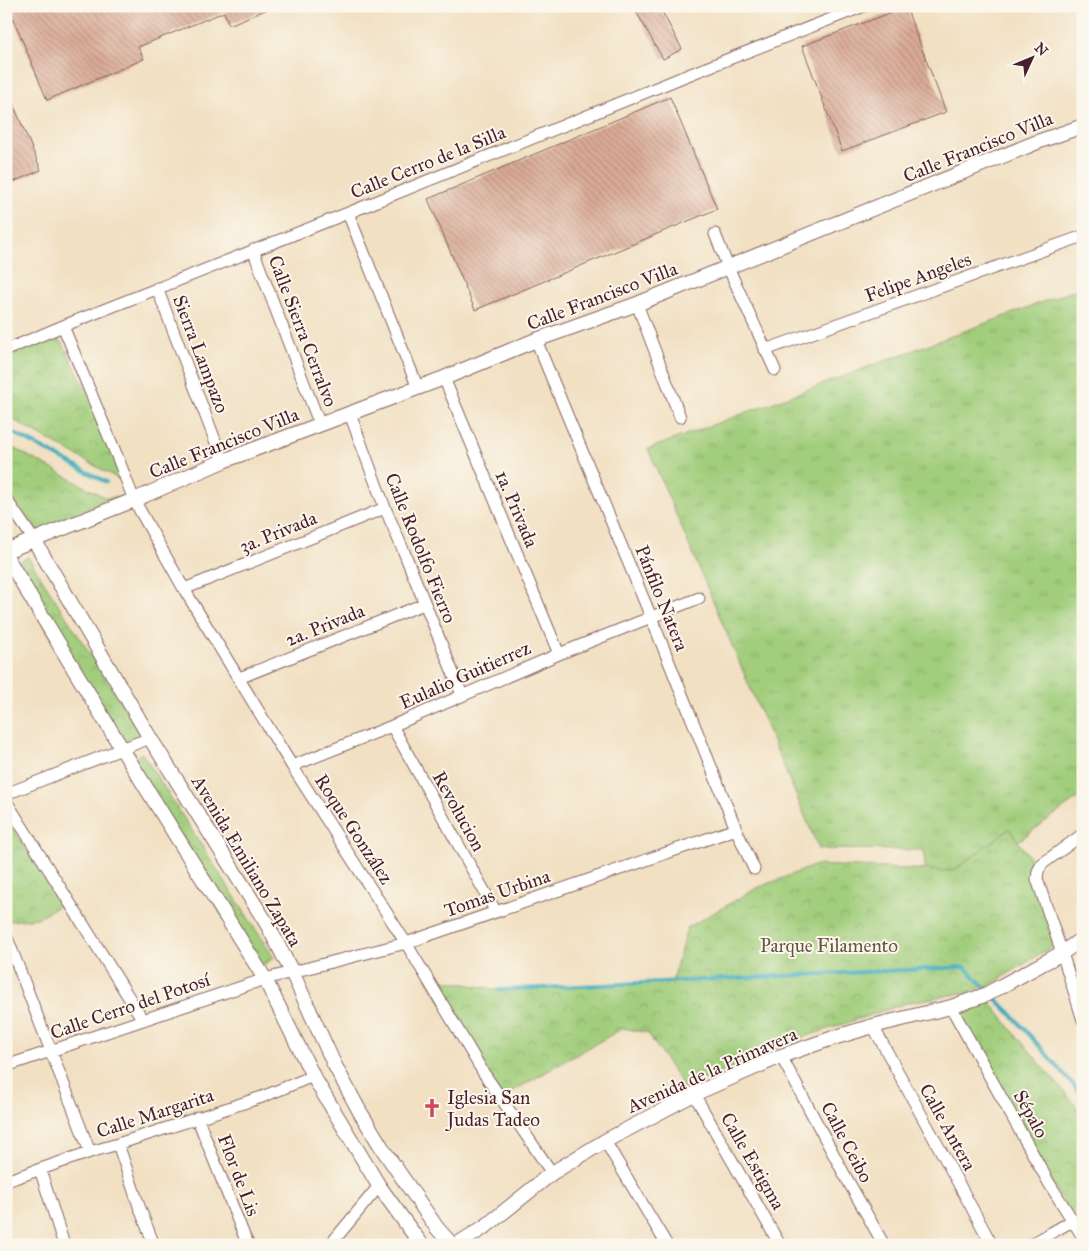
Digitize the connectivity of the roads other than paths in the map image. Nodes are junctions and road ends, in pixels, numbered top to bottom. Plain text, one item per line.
1 (864, 6) edge
2 (1083, 126) edge
3 (348, 213) junction
4 (715, 234) dead end
5 (1083, 236) edge
6 (253, 250) junction
7 (728, 267) junction
8 (157, 288) junction
9 (637, 304) junction
10 (63, 326) junction
11 (536, 340) junction
12 (6, 350) edge
13 (765, 350) junction
14 (775, 370) dead end
15 (444, 378) junction
16 (418, 388) junction
17 (350, 414) junction
18 (680, 416) dead end
19 (320, 425) junction
20 (223, 461) junction
21 (6, 498) edge
22 (134, 500) junction
23 (385, 508) junction
24 (34, 540) junction
25 (6, 551) edge
26 (6, 556) edge
27 (184, 588) junction
28 (699, 598) dead end
29 (424, 604) junction
30 (651, 617) junction
31 (559, 654) junction
32 (239, 678) junction
33 (462, 696) junction
34 (392, 726) junction
35 (150, 738) junction
36 (122, 749) junction
37 (292, 766) junction
38 (6, 794) edge
39 (6, 801) edge
40 (736, 828) junction
41 (1083, 834) edge
42 (754, 868) dead end
43 (496, 912) junction
44 (6, 935) edge
45 (1083, 938) edge
46 (406, 943) junction
47 (1062, 953) junction
48 (292, 972) junction
49 (265, 979) junction
50 (951, 1007) junction
51 (143, 1020) junction
52 (1083, 1020) edge
53 (873, 1026) junction
54 (52, 1051) junction
55 (781, 1056) junction
56 (6, 1066) edge
57 (313, 1076) junction
58 (694, 1094) junction
59 (197, 1117) junction
60 (605, 1141) junction
61 (118, 1144) junction
62 (90, 1152) junction
63 (40, 1169) junction
64 (552, 1173) junction
65 (6, 1180) edge
66 (378, 1186) junction
67 (1072, 1221) junction
68 (486, 1226) junction
69 (1083, 1237) edge
70 (64, 1245) edge
71 (154, 1245) edge
72 (249, 1245) edge
73 (330, 1245) edge
74 (422, 1245) edge
75 (452, 1245) edge
76 (456, 1245) edge
77 (479, 1245) edge
78 (667, 1245) edge
79 (780, 1245) edge
80 (884, 1245) edge
81 (992, 1245) edge
82 (1030, 1245) edge

1 - 3 street, Calle Cerro de la Silla
2 - 7 street, Calle Francisco Villa
3 - 6 street, Calle Cerro de la Silla
3 - 16 street
4 - 7 street
5 - 13 street, Felipe Angeles
6 - 8 street, Calle Cerro de la Silla
6 - 19 street, Calle Sierra Cerralvo
7 - 9 street, Calle Francisco Villa
7 - 13 street
8 - 10 street, Calle Cerro de la Silla
8 - 20 street, Sierra Lampazo
9 - 11 street, Calle Francisco Villa
9 - 18 street
10 - 12 street, Calle Cerro de la Silla
10 - 22 street, Roque González
11 - 15 street, Calle Francisco Villa
11 - 30 street, Pánfilo Natera
13 - 14 street
15 - 16 street, Calle Francisco Villa
15 - 31 street, 1a. Privada
16 - 17 street, Calle Francisco Villa
17 - 19 street, Calle Francisco Villa
17 - 23 street, Calle Rodolfo Fierro
19 - 20 street, Calle Francisco Villa
20 - 22 street, Calle Francisco Villa
21 - 24 street, Avenida Emiliano Zapata
22 - 24 street, Calle Francisco Villa
22 - 27 street, Roque González
23 - 27 street, 3a. Privada
23 - 29 street, Calle Rodolfo Fierro
24 - 25 street, Calle Francisco Villa
24 - 35 street, Avenida Emiliano Zapata
26 - 36 street
27 - 32 street, Roque González
28 - 30 street, Eulalio Guitierrez
29 - 32 street, 2a. Privada
29 - 33 street, Calle Rodolfo Fierro
30 - 31 street, Eulalio Guitierrez
30 - 40 street, Pánfilo Natera
31 - 33 street, Eulalio Guitierrez
32 - 37 street, Roque González
33 - 34 street, Eulalio Guitierrez
34 - 37 street, Eulalio Guitierrez
34 - 43 street, Revolucion
35 - 36 street
35 - 48 street, Avenida Emiliano Zapata
36 - 38 street
36 - 49 street
37 - 46 street, Roque González
39 - 51 street
40 - 42 street, Pánfilo Natera
40 - 43 street, Tomas Urbina
41 - 47 street
43 - 46 street, Tomas Urbina
44 - 54 street
45 - 47 street, Avenida de la Primavera
46 - 48 street, Tomas Urbina
46 - 64 street, Roque González
47 - 50 street, Avenida de la Primavera
47 - 52 street
48 - 49 street, Tomas Urbina
48 - 75 street, Avenida Emiliano Zapata
49 - 51 street, Calle Cerro del Potosí
49 - 57 street
50 - 53 street, Avenida de la Primavera
50 - 67 street, Sépalo
51 - 54 street, Calle Cerro del Potosí
53 - 55 street, Avenida de la Primavera
53 - 81 street, Calle Antera
54 - 56 street, Calle Cerro del Potosí
54 - 62 street
55 - 58 street, Avenida de la Primavera
55 - 80 street, Calle Ceibo
57 - 59 street, Calle Margarita
57 - 66 street
58 - 60 street, Avenida de la Primavera
58 - 79 street, Calle Estigma
59 - 61 street, Calle Margarita
59 - 72 street, Flor de Lis
60 - 64 street, Avenida de la Primavera
60 - 78 street
61 - 62 street, Calle Margarita
61 - 71 street
62 - 63 street, Calle Margarita
63 - 65 street, Calle Margarita
63 - 70 street
64 - 68 street, Avenida de la Primavera
66 - 73 street
66 - 74 street
67 - 69 street, Sépalo
67 - 82 street
68 - 76 street, Avenida de la Primavera
68 - 77 street

